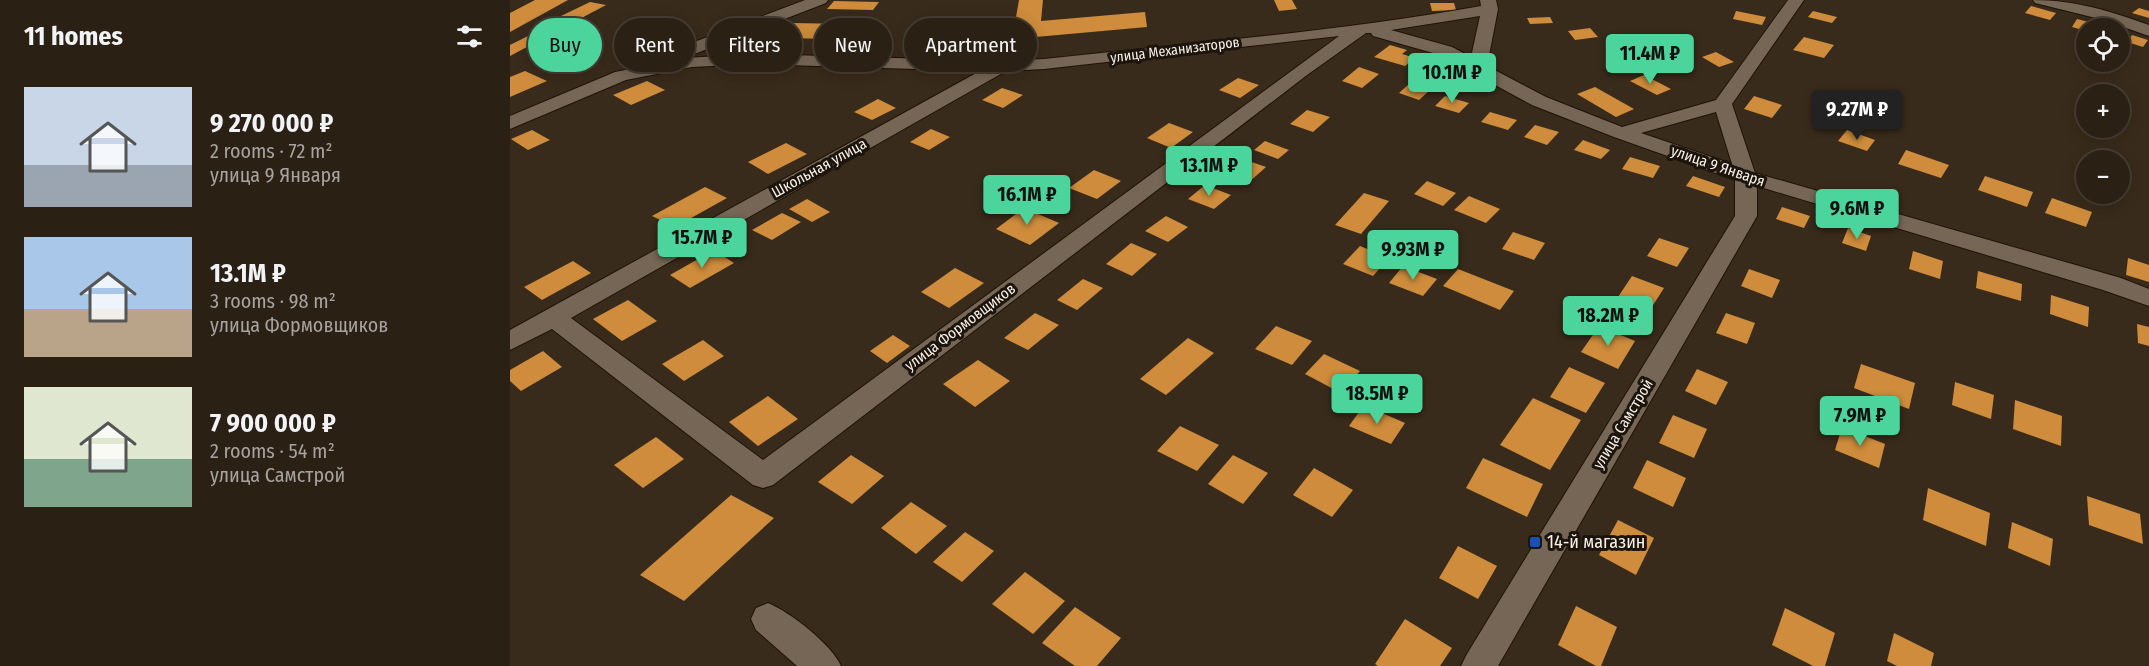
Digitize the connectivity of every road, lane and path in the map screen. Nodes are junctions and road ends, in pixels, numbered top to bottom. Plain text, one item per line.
1 (820, 0) edge
2 (1796, 0) edge
3 (2041, 0) edge
4 (1489, 4) edge
5 (1361, 29) junction
6 (2149, 31) edge
7 (904, 63) edge
8 (1037, 63) edge
9 (1478, 67) junction
10 (991, 72) edge
11 (621, 76) junction
12 (1723, 104) junction
13 (510, 123) edge
14 (1621, 133) junction
15 (1746, 176) junction
16 (2149, 298) edge
17 (553, 317) junction
18 (510, 341) edge
19 (768, 619) dead end
20 (823, 666) edge
21 (1479, 666) edge

1 - 11 street
2 - 12 street
3 - 6 street
4 - 5 street, улица Механизаторов
4 - 9 street
5 - 8 street, улица Механизаторов
5 - 9 street, улица 9 Января
5 - 17 street, улица Формовщиков
7 - 11 street, улица Механизаторов
9 - 14 street, улица 9 Января
10 - 17 street, Школьная улица
11 - 13 street, улица Механизаторов
12 - 14 street
12 - 15 street, улица Самстрой
14 - 15 street, улица 9 Января
15 - 16 street, улица 9 Января
15 - 21 street, улица Самстрой
17 - 18 street, Школьная улица
19 - 20 street

